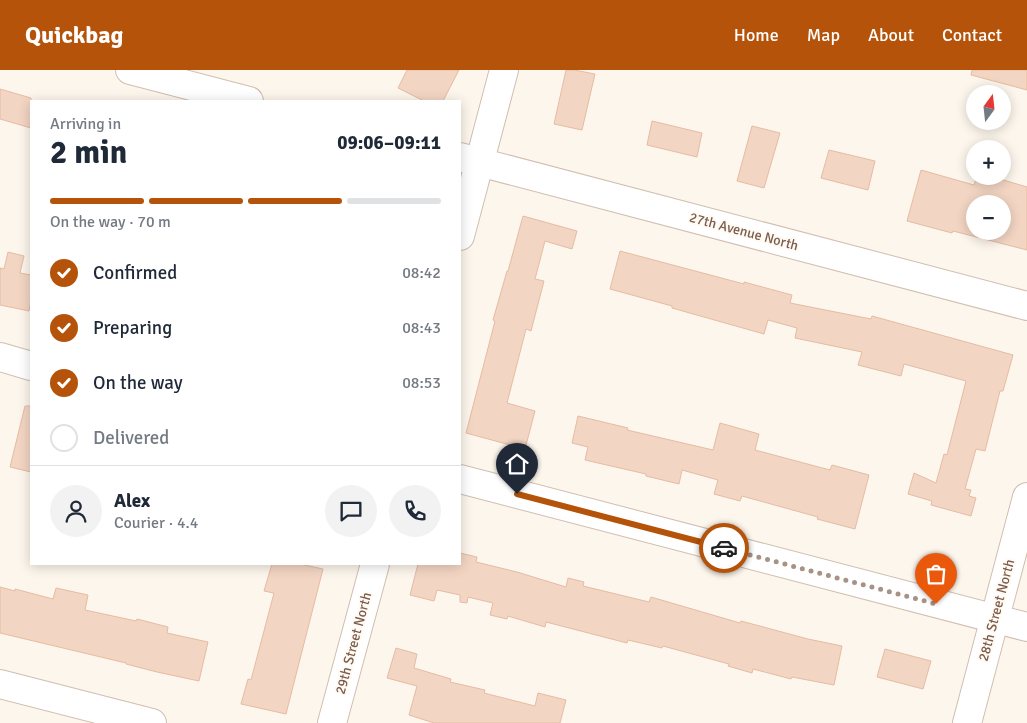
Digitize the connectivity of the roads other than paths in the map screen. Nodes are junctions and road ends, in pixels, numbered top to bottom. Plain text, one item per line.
1 (130, 70) edge
2 (504, 70) edge
3 (245, 100) edge
4 (470, 159) edge
5 (461, 228) edge
6 (1027, 306) edge
7 (0, 357) edge
8 (30, 366) edge
9 (461, 479) edge
10 (1027, 496) edge
11 (375, 565) edge
12 (994, 619) junction
13 (1027, 627) edge
14 (0, 684) edge
15 (152, 723) edge
16 (332, 723) edge
17 (966, 723) edge

1 - 3 street
2 - 4 street
4 - 5 street
4 - 6 street, 27th Avenue North
7 - 8 street
9 - 12 street
10 - 12 street, 28th Street North
11 - 16 street, 29th Street North
12 - 13 street
12 - 17 street, 28th Street North
14 - 15 street

